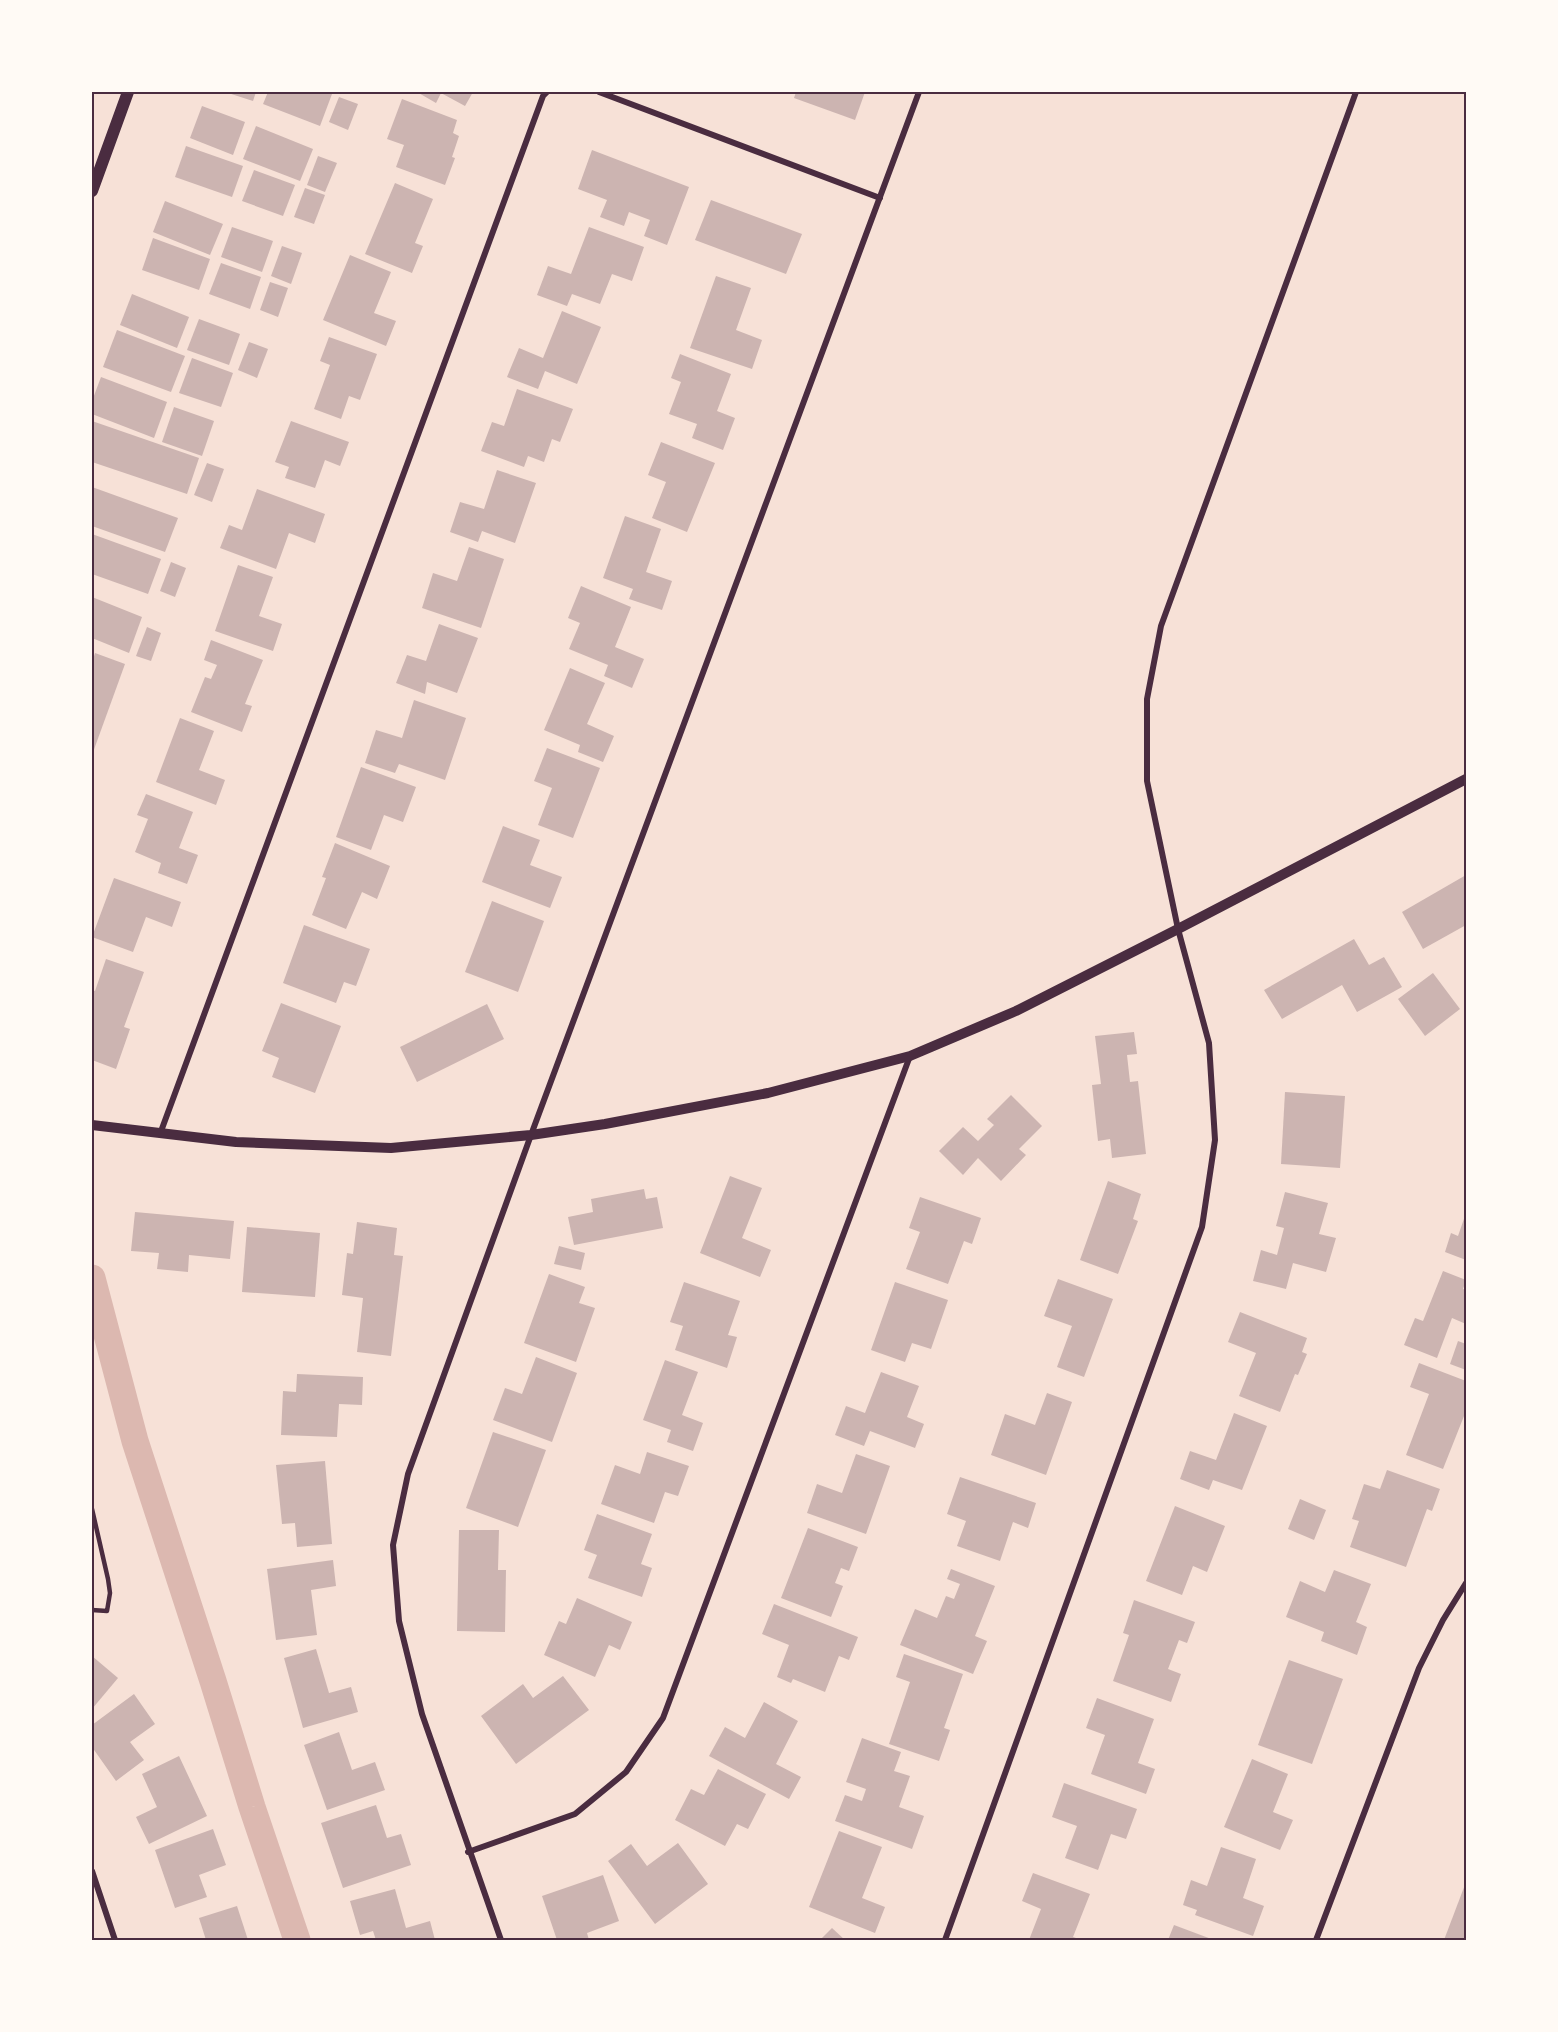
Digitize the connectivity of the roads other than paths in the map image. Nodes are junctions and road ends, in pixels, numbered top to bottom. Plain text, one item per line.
1 (128, 92) edge
2 (547, 92) edge
3 (599, 92) edge
4 (919, 92) edge
5 (1356, 92) edge
6 (92, 186) edge
7 (880, 198) junction
8 (1467, 779) edge
9 (1178, 929) junction
10 (910, 1056) junction
11 (92, 1125) edge
12 (160, 1134) junction
13 (531, 1135) junction
14 (92, 1509) edge
15 (1467, 1583) edge
16 (92, 1610) edge
17 (468, 1851) junction
18 (92, 1871) edge
19 (115, 1941) edge
20 (501, 1941) edge
21 (945, 1941) edge
22 (1316, 1941) edge

1 - 6 main road
2 - 12 street
3 - 7 street
4 - 7 street
5 - 9 street
7 - 13 street
8 - 9 street
9 - 10 street
9 - 21 street
10 - 13 street
10 - 17 street
11 - 12 street
12 - 13 street
13 - 17 street
14 - 16 lane
15 - 22 street
17 - 20 street
18 - 19 street

